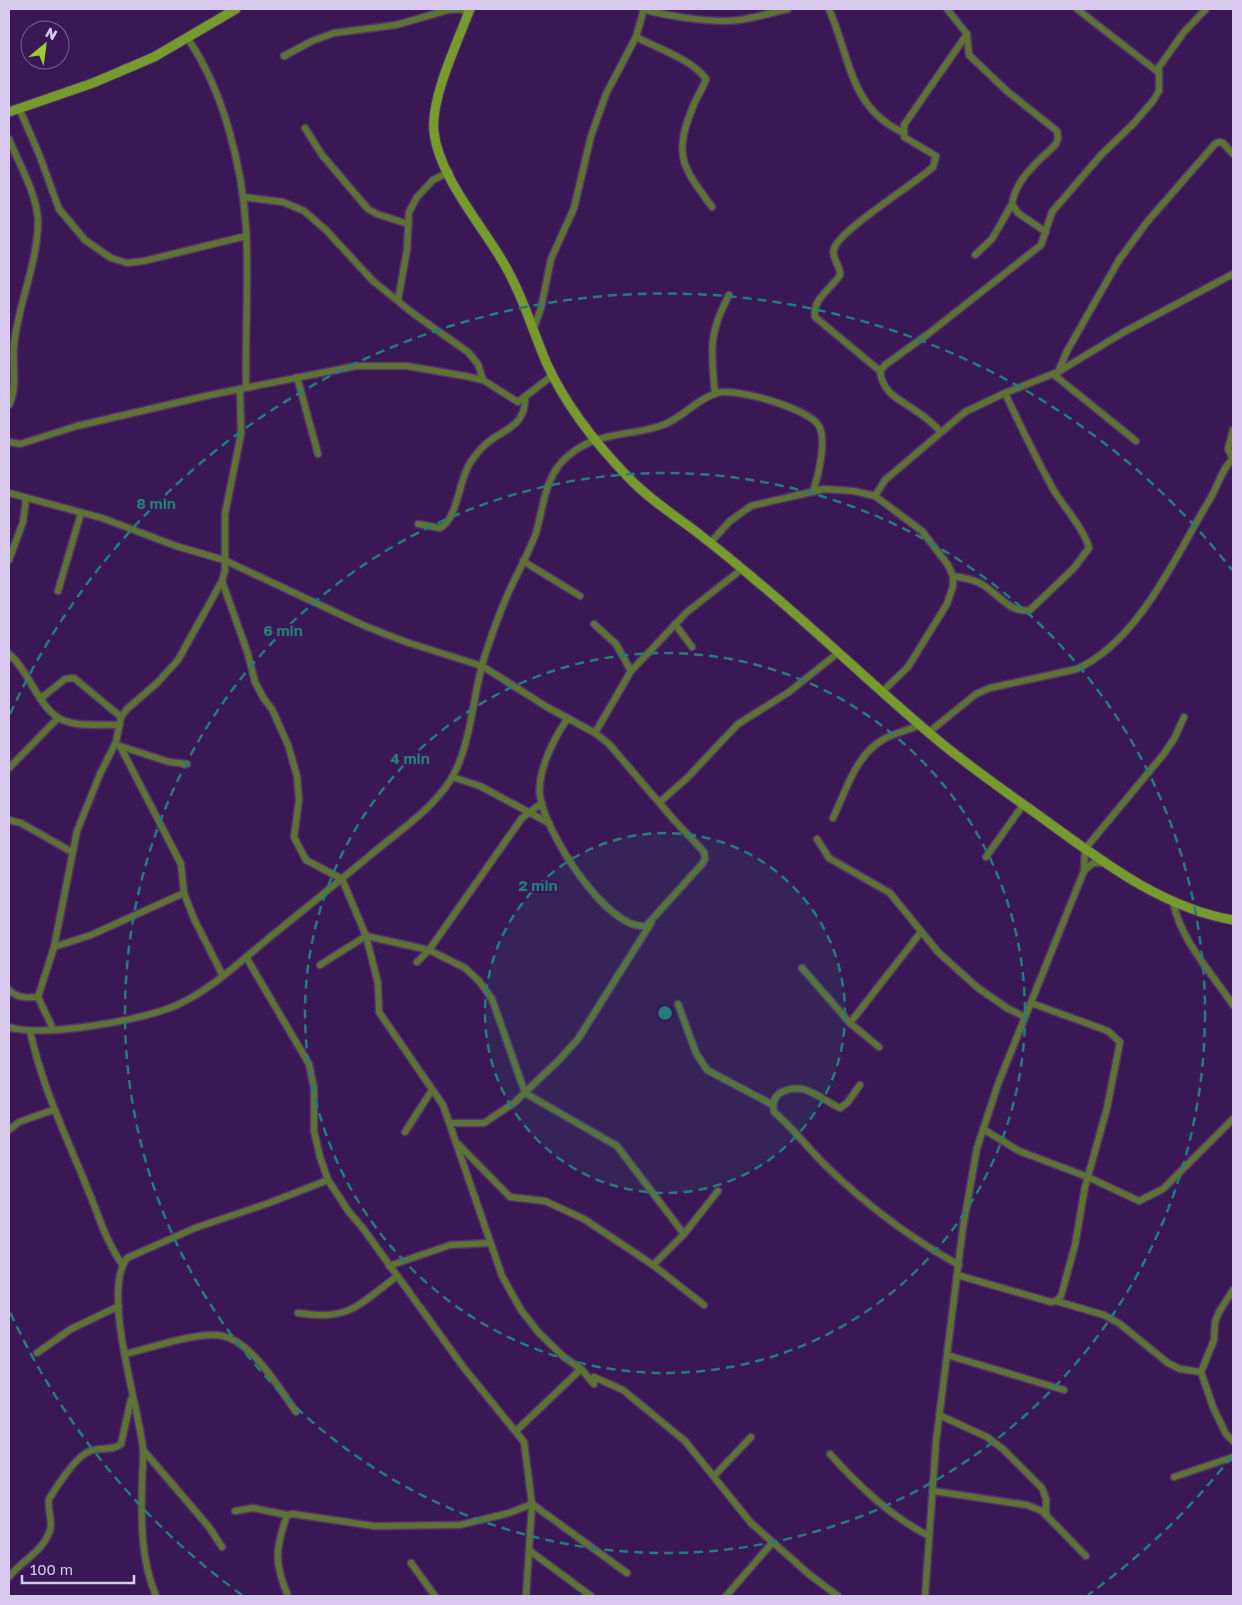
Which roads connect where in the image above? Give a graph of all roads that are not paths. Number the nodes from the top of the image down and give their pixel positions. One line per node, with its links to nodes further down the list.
1 (236, 9): 11 (main road)
2 (643, 9): 3 (street); 10 (street)
3 (788, 9)
4 (829, 9): 17 (street)
5 (948, 9): 9 (street)
6 (1077, 9): 13 (street)
7 (1206, 9): 13 (street)
8 (470, 11): 12 (street); 20 (main road)
9 (967, 34): 17 (street); 22 (street)
10 (636, 37): 23 (street); 31 (street)
11 (188, 39): 14 (main road); 21 (street)
12 (284, 56)
13 (1158, 72): 25 (street)
14 (19, 108): 15 (main road); 26 (street)
15 (9, 112)
16 (305, 128): 24 (street)
17 (902, 132): 32 (street)
18 (9, 139): 41 (street)
19 (1233, 154): 33 (street)
20 (449, 172): 24 (street); 31 (main road)
21 (243, 196): 26 (street); 30 (street)
22 (1012, 204): 25 (street); 27 (street)
23 (712, 207)
24 (408, 224): 30 (street)
25 (1046, 232): 32 (street)
26 (246, 236): 37 (street)
27 (975, 254)
28 (1233, 274): 33 (street)
29 (729, 295): 39 (street)
30 (398, 300): 36 (street)
31 (534, 328): 34 (main road)
32 (880, 371): 43 (street)
33 (1055, 373): 38 (street); 45 (street)
34 (553, 375): 40 (street); 44 (main road)
35 (297, 377): 36 (street); 37 (street); 47 (street)
36 (483, 380): 40 (street)
37 (243, 388): 46 (street); 57 (street)
38 (1005, 393): 43 (street); 60 (street)
39 (714, 394): 44 (street); 49 (street)
40 (525, 399): 54 (street)
41 (9, 405)
42 (1233, 430): 48 (street)
43 (941, 432): 51 (street)
44 (596, 438): 55 (main road); 58 (street)
45 (1136, 441)
46 (10, 445)
47 (318, 454)
48 (1233, 459): 80 (street)
49 (813, 492): 51 (street); 55 (street)
50 (9, 493): 52 (street)
51 (875, 496): 60 (street)
52 (26, 500): 53 (street); 56 (street)
53 (82, 514): 57 (street); 62 (street)
54 (418, 524)
55 (710, 543): 59 (main road)
56 (9, 560)
57 (224, 560): 61 (street); 69 (street)
58 (523, 561): 63 (street); 69 (street)
59 (742, 569): 65 (street); 67 (main road)
60 (953, 576): 71 (street)
61 (222, 581): 73 (street); 99 (street)
62 (58, 592)
63 (580, 596)
64 (594, 624): 70 (street)
65 (675, 624): 66 (street); 70 (street)
66 (692, 647)
67 (839, 652): 71 (main road); 86 (street)
68 (9, 654): 72 (street)
69 (482, 666): 76 (street); 85 (street)
70 (632, 671): 79 (street)
71 (883, 691): 78 (main road)
72 (40, 699): 73 (street); 75 (street)
73 (121, 717): 77 (street)
74 (1184, 717): 94 (street)
75 (58, 718): 77 (street); 84 (street)
76 (568, 718): 79 (street); 87 (street)
77 (120, 725): 81 (street)
78 (921, 725): 80 (main road); 90 (street)
79 (595, 733): 86 (street)
80 (928, 733): 88 (main road)
81 (116, 742): 82 (street); 95 (street)
82 (121, 748): 83 (street); 100 (street)
83 (187, 764)
84 (9, 768)
85 (452, 777): 89 (street); 99 (street)
86 (660, 802): 103 (street)
87 (542, 803): 89 (street); 92 (street)
88 (1023, 804): 94 (main road); 96 (street)
89 (529, 812): 92 (street); 107 (street)
90 (833, 818)
91 (9, 820): 95 (street)
92 (549, 823): 103 (street)
93 (817, 839): 104 (street)
94 (1085, 849): 97 (main road); 98 (street)
95 (72, 852): 106 (street)
96 (986, 857)
97 (1104, 862): 98 (street); 101 (main road)
98 (1084, 871): 115 (street)
99 (342, 879): 105 (street); 108 (street)
100 (184, 893): 106 (street); 112 (street)
101 (1173, 902): 102 (main road); 117 (street)
102 (1233, 920)
103 (651, 922): 126 (street)
104 (921, 932): 118 (street); 119 (street)
105 (366, 936): 107 (street); 110 (street); 125 (street)
106 (54, 947): 114 (street)
107 (429, 950): 109 (street); 126 (street)
108 (246, 956): 112 (street); 136 (street)
109 (418, 962)
110 (320, 965)
111 (802, 968): 119 (street)
112 (223, 976): 121 (street)
113 (9, 990): 114 (street)
114 (38, 997): 121 (street)
115 (1031, 1003): 118 (street); 135 (street)
116 (678, 1004): 127 (street)
117 (1233, 1005)
118 (1025, 1017): 131 (street)
119 (850, 1023): 123 (street)
120 (9, 1027): 122 (street)
121 (53, 1030): 122 (street)
122 (30, 1031): 128 (street)
123 (879, 1048)
124 (860, 1085): 127 (street)
125 (432, 1090): 130 (street); 133 (street)
126 (524, 1093): 130 (street); 138 (street)
127 (773, 1105): 141 (street)
128 (53, 1110): 132 (street); 140 (street)
129 (1233, 1118): 135 (street)
130 (451, 1123): 134 (street)
131 (983, 1129): 135 (street); 141 (street)
132 (9, 1130)
133 (405, 1132)
134 (455, 1142): 139 (street); 143 (street)
135 (1088, 1177): 147 (street)
136 (328, 1180): 140 (street); 142 (street)
137 (718, 1191): 138 (street)
138 (684, 1234): 143 (street)
139 (490, 1243): 142 (street); 154 (street)
140 (122, 1264): 149 (street)
141 (958, 1265): 144 (street)
142 (388, 1266): 145 (street)
143 (653, 1266): 148 (street)
144 (957, 1275): 147 (street); 153 (street)
145 (396, 1277): 150 (street); 160 (street)
146 (1233, 1290): 155 (street)
147 (1056, 1301): 155 (street)
148 (704, 1305)
149 (119, 1306): 151 (street); 152 (street)
150 (298, 1313)
151 (37, 1354)
152 (125, 1354): 157 (street); 158 (street)
153 (947, 1355): 156 (street); 159 (street)
154 (581, 1369): 160 (street); 166 (street)
155 (1201, 1372): 162 (street)
156 (1064, 1390)
157 (132, 1395): 163 (street); 180 (street)
158 (296, 1412)
159 (939, 1415): 168 (street); 172 (street)
160 (516, 1431): 169 (street)
161 (751, 1437): 166 (street)
162 (1233, 1441)
163 (144, 1452): 175 (street); 181 (street)
164 (830, 1454): 173 (street)
165 (1233, 1457): 167 (street)
166 (714, 1476): 174 (street)
167 (1174, 1478)
168 (933, 1491): 172 (street); 173 (street)
169 (532, 1504): 171 (street); 176 (street); 179 (street)
170 (235, 1511): 171 (street)
171 (287, 1515): 182 (street)
172 (1046, 1515): 177 (street)
173 (929, 1536): 188 (street)
174 (772, 1543): 186 (street); 187 (street)
175 (222, 1547)
176 (530, 1551): 184 (street); 185 (street)
177 (1086, 1556)
178 (411, 1563): 183 (street)
179 (627, 1573)
180 (9, 1578)
181 (156, 1596)
182 (288, 1596)
183 (435, 1596)
184 (526, 1596)
185 (591, 1596)
186 (726, 1596)
187 (838, 1596)
188 (925, 1596)

